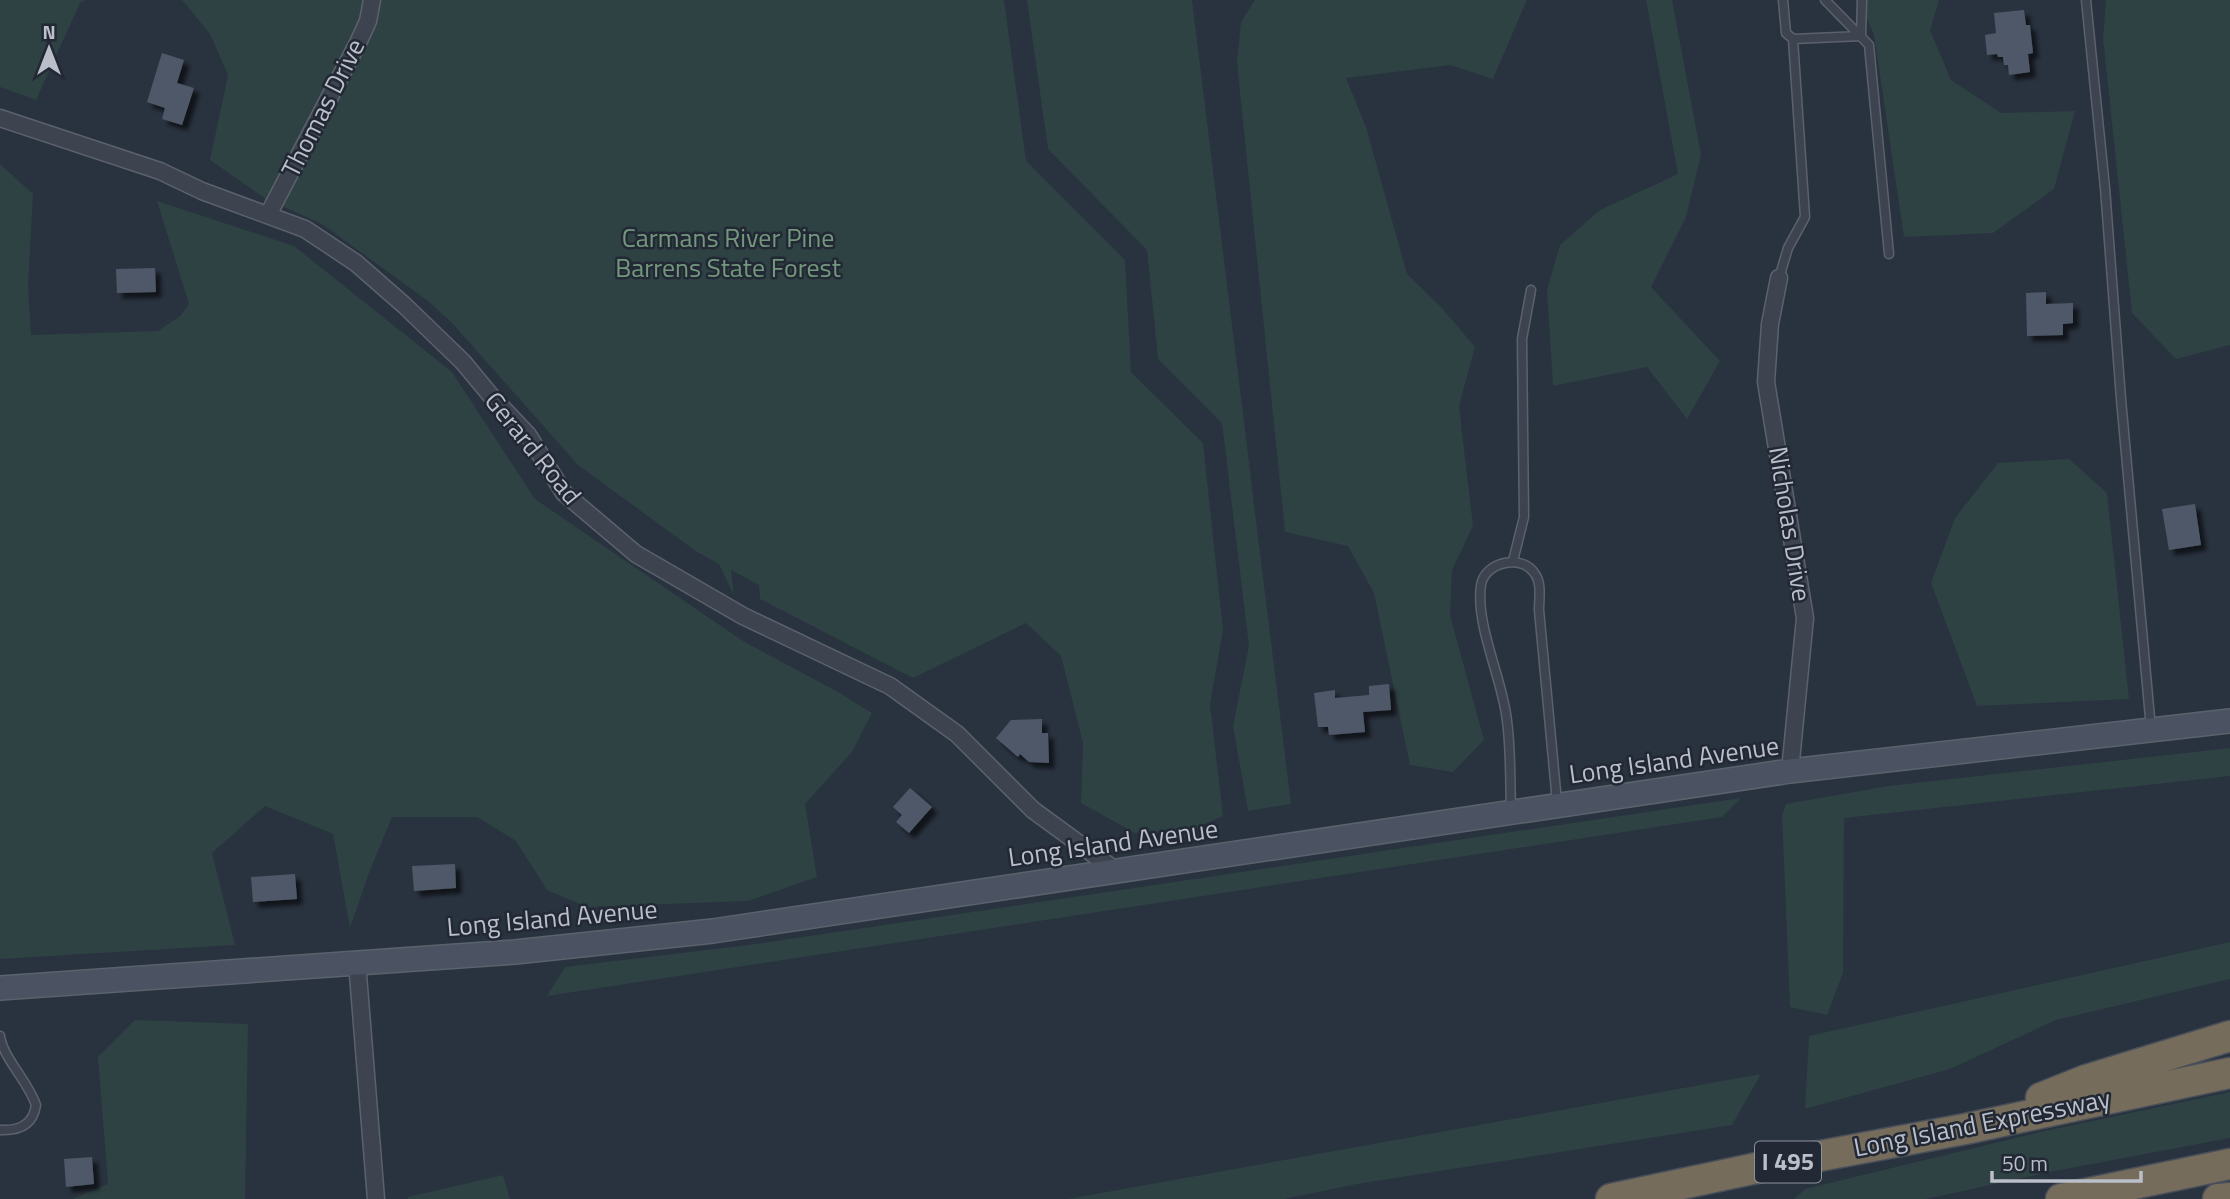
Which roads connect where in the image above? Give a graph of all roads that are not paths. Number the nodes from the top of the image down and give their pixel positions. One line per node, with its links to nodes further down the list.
1 (372, 0): 9 (street, Thomas Drive)
2 (1783, 0): 7 (lane)
3 (1825, 0): 6 (lane)
4 (1862, 0): 6 (lane)
5 (2086, 0): 15 (lane)
6 (1861, 36): 7 (lane); 10 (lane)
7 (1793, 40): 11 (lane)
8 (0, 118): 9 (street, Gerard Road)
9 (268, 215): 19 (street, Gerard Road)
10 (1889, 254)
11 (1779, 278): 16 (street, Nicholas Drive)
12 (1531, 290): 13 (lane)
13 (1513, 561): 17 (lane); 18 (lane)
14 (2230, 721): 15 (street, Long Island Avenue)
15 (2151, 729): 16 (street, Long Island Avenue)
16 (1790, 771): 17 (street, Long Island Avenue)
17 (1557, 805): 18 (street, Long Island Avenue)
18 (1511, 811): 19 (street, Long Island Avenue)
19 (1115, 870): 20 (street, Long Island Avenue)
20 (357, 962): 21 (street, Long Island Avenue); 30 (street)
21 (0, 988)
22 (0, 1036): 24 (lane)
23 (2230, 1037): 26 (highway)
24 (1, 1049): 27 (lane)
25 (2230, 1073): 26 (highway, Long Island Expressway / I 495)
26 (1965, 1129): 31 (highway, Long Island Expressway / I 495)
27 (0, 1130)
28 (2230, 1164): 32 (highway)
29 (2230, 1198): 33 (highway)
30 (376, 1199)
31 (1611, 1199)
32 (2061, 1199)
33 (2218, 1199)

